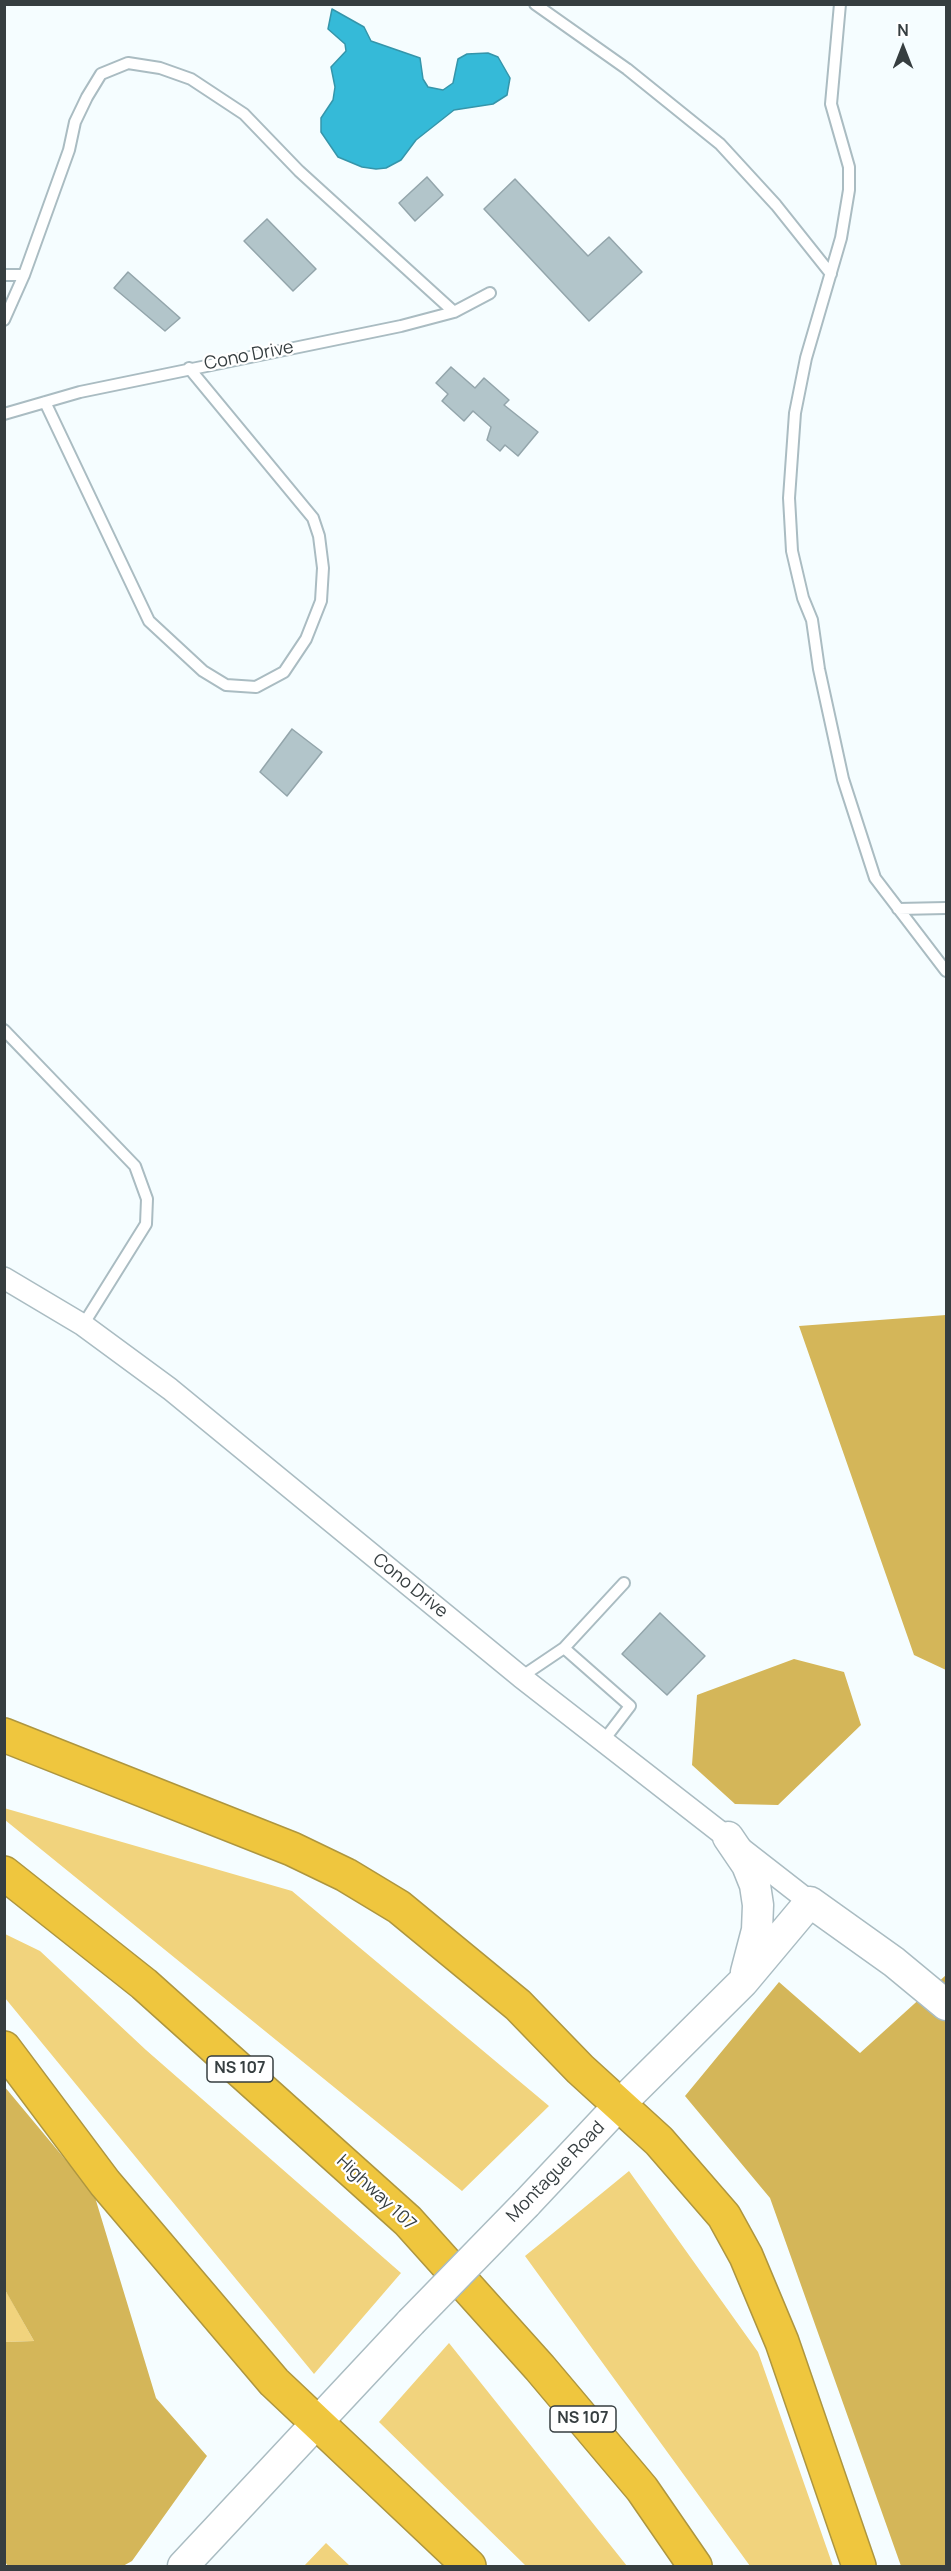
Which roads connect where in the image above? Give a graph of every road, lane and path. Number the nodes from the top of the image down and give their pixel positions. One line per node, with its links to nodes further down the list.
1 (535, 4): 3 (lane)
2 (840, 4): 3 (lane)
3 (831, 274): 13 (lane)
4 (4, 275): 5 (lane)
5 (24, 275): 7 (lane); 8 (lane)
6 (490, 292): 7 (lane, Cono Drive)
7 (454, 312): 9 (lane, Cono Drive)
8 (4, 320)
9 (189, 368): 10 (lane, Cono Drive); 10 (lane)
10 (45, 402): 11 (lane, Cono Drive)
11 (4, 414)
12 (946, 908): 13 (lane)
13 (898, 909): 14 (lane)
14 (946, 971)
15 (4, 1030): 17 (lane)
16 (4, 1278): 17 (street, Cono Drive)
17 (82, 1325): 20 (street, Cono Drive)
18 (624, 1583): 19 (lane)
19 (564, 1648): 20 (lane); 22 (lane)
20 (521, 1677): 22 (street, Cono Drive)
21 (4, 1735): 29 (highway)
22 (604, 1740): 23 (street, Cono Drive)
23 (728, 1837): 25 (street, Cono Drive); 26 (street)
24 (4, 1873): 33 (highway, Highway 107 / NS 107)
25 (810, 1902): 26 (street, Montague Road); 27 (street)
26 (743, 1982): 29 (street, Montague Road)
27 (946, 2005)
28 (4, 2048): 30 (highway)
29 (620, 2104): 30 (street, Montague Road, bridge); 34 (highway)
30 (319, 2423): 31 (street, Montague Road); 32 (highway)
31 (183, 2566)
32 (469, 2566)
33 (694, 2566)
34 (858, 2566)

